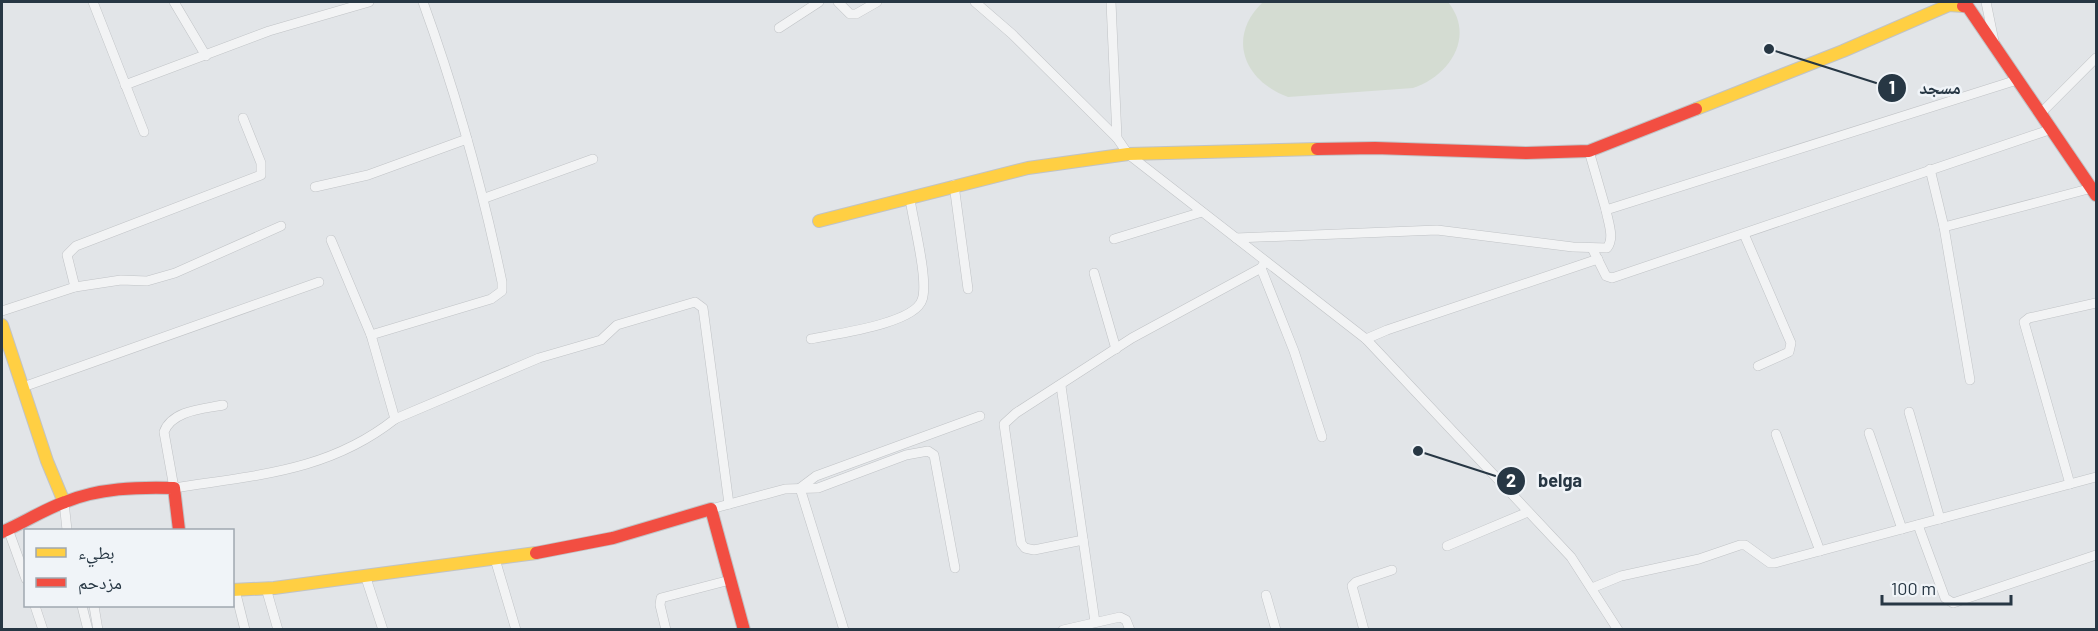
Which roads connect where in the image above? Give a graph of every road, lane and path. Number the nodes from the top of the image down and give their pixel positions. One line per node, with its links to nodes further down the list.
1 (93, 2): 17 (street)
2 (174, 2): 14 (street)
3 (369, 2): 11 (street)
4 (423, 2): 23 (street)
5 (819, 2): 12 (street)
6 (838, 2): 7 (street)
7 (877, 2)
8 (975, 2): 22 (street)
9 (1111, 2): 22 (street)
10 (1986, 2): 13 (street)
11 (333, 6): 14 (street)
12 (779, 28)
13 (1996, 52): 16 (street); 24 (street)
14 (206, 56): 17 (street)
15 (2097, 58): 18 (street)
16 (2017, 80): 18 (street); 33 (street)
17 (125, 85): 21 (street)
18 (2042, 112): 20 (street)
19 (243, 118): 47 (street)
20 (2052, 129): 27 (street); 30 (street)
21 (144, 132)
22 (1117, 138): 25 (street)
23 (467, 139): 29 (street); 31 (street)
24 (1589, 151): 25 (street); 33 (street)
25 (1128, 154): 28 (street); 34 (street)
26 (593, 159): 31 (street)
27 (1930, 169): 37 (street); 38 (street)
28 (954, 185): 32 (street); 48 (street)
29 (315, 187)
30 (2095, 192): 37 (street)
31 (485, 198): 52 (street)
32 (910, 199): 35 (street); 53 (street)
33 (1606, 210): 42 (street)
34 (1202, 212): 39 (street); 40 (street)
35 (819, 221)
36 (281, 226): 47 (street)
37 (1944, 226): 57 (street)
38 (1744, 234): 43 (street); 56 (street)
39 (1236, 238): 42 (street); 44 (street)
40 (1114, 239)
41 (332, 240): 52 (street)
42 (1592, 248): 43 (street)
43 (1598, 259): 54 (street)
44 (1263, 265): 54 (street); 55 (street); 66 (street)
45 (1094, 273): 55 (street)
46 (319, 282): 59 (street)
47 (75, 287): 50 (street)
48 (968, 289)
49 (2097, 303): 68 (street)
50 (2, 311)
51 (2, 324): 59 (street)
52 (371, 334): 63 (street)
53 (811, 339)
54 (1366, 339): 74 (street)
55 (1116, 349): 58 (street)
56 (1758, 366)
57 (1970, 380)
58 (1061, 386): 81 (street); 81 (street)
59 (23, 387): 71 (street)
60 (223, 405): 69 (street)
61 (1909, 412): 75 (street)
62 (980, 416): 70 (street)
63 (395, 419): 69 (street); 72 (street)
64 (1776, 434): 83 (street)
65 (1869, 434): 79 (street)
66 (1322, 437)
67 (2097, 477): 68 (street)
68 (2070, 484): 75 (street)
69 (174, 488): 71 (street); 78 (street)
70 (800, 488): 72 (street); 86 (street); 108 (street)
71 (64, 502): 77 (street); 80 (street)
72 (729, 504): 73 (street)
73 (711, 509): 85 (street); 90 (street)
74 (1528, 512): 82 (street); 92 (street)
75 (1940, 519): 76 (street)
76 (1918, 525): 79 (street); 84 (street)
77 (67, 529)
78 (179, 529)
79 (1902, 529): 83 (street)
80 (5, 531): 88 (street)
81 (1083, 540): 98 (street)
82 (1447, 546)
83 (1820, 551): 92 (street)
84 (2097, 555)
85 (495, 559): 89 (street); 105 (street)
86 (955, 568)
87 (1392, 570): 112 (street)
88 (24, 574)
89 (365, 575): 91 (street); 104 (street)
90 (730, 580): 106 (street); 107 (street)
91 (266, 588): 93 (street); 103 (street)
92 (1592, 588): 113 (street)
93 (234, 590): 102 (street)
94 (1266, 595): 111 (street)
95 (35, 607): 99 (street)
96 (82, 607): 100 (street)
97 (94, 607): 101 (street)
98 (1095, 622): 109 (street); 110 (street)
99 (44, 630)
100 (88, 630)
101 (98, 630)
102 (245, 630)
103 (279, 630)
104 (382, 630)
105 (516, 630)
106 (666, 630)
107 (744, 630)
108 (844, 630)
109 (1062, 630)
110 (1130, 630)
111 (1276, 630)
112 (1364, 630)
113 (1618, 630)

